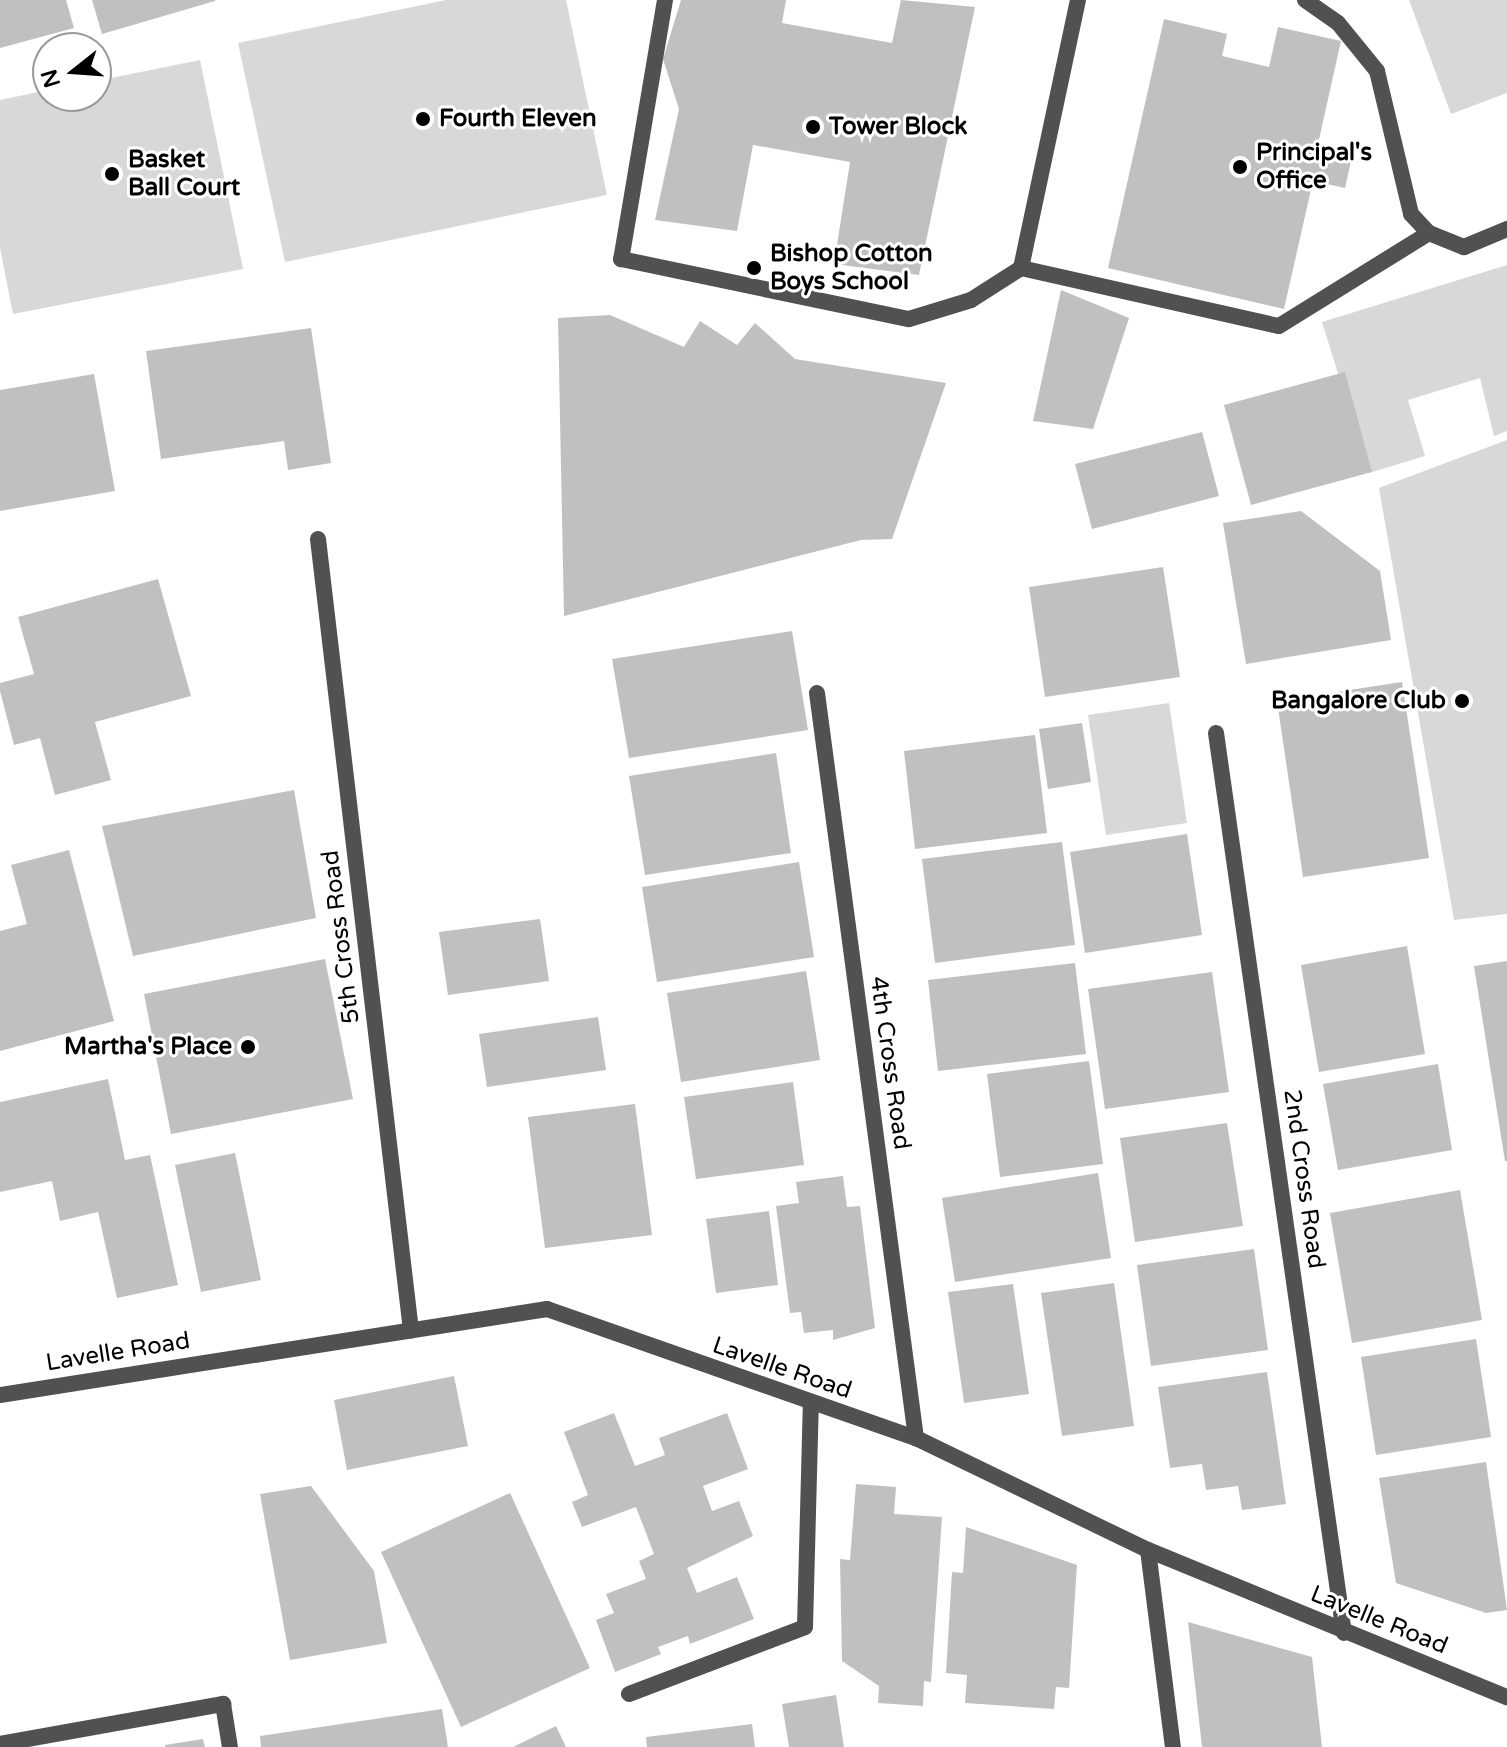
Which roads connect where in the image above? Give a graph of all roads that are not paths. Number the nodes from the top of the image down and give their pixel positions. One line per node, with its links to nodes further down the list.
1 (665, 0): 6 (street)
2 (1078, 0): 6 (street)
3 (1305, 0): 5 (street)
4 (1507, 229): 5 (street)
5 (1429, 233): 6 (street)
6 (1021, 268)
7 (318, 539): 10 (street, 5th Cross Road)
8 (817, 693): 13 (street, 4th Cross Road)
9 (1216, 733): 15 (street, 2nd Cross Road)
10 (411, 1331): 11 (street, Lavelle Road); 12 (street, Lavelle Road)
11 (0, 1395)
12 (811, 1405): 13 (street, Lavelle Road); 16 (street)
13 (916, 1438): 14 (street, Lavelle Road)
14 (1148, 1550): 15 (street, Lavelle Road); 20 (street)
15 (1344, 1633): 17 (street, Lavelle Road)
16 (629, 1694)
17 (1507, 1697)
18 (0, 1744): 19 (street)
19 (230, 1747)
20 (1173, 1747)

